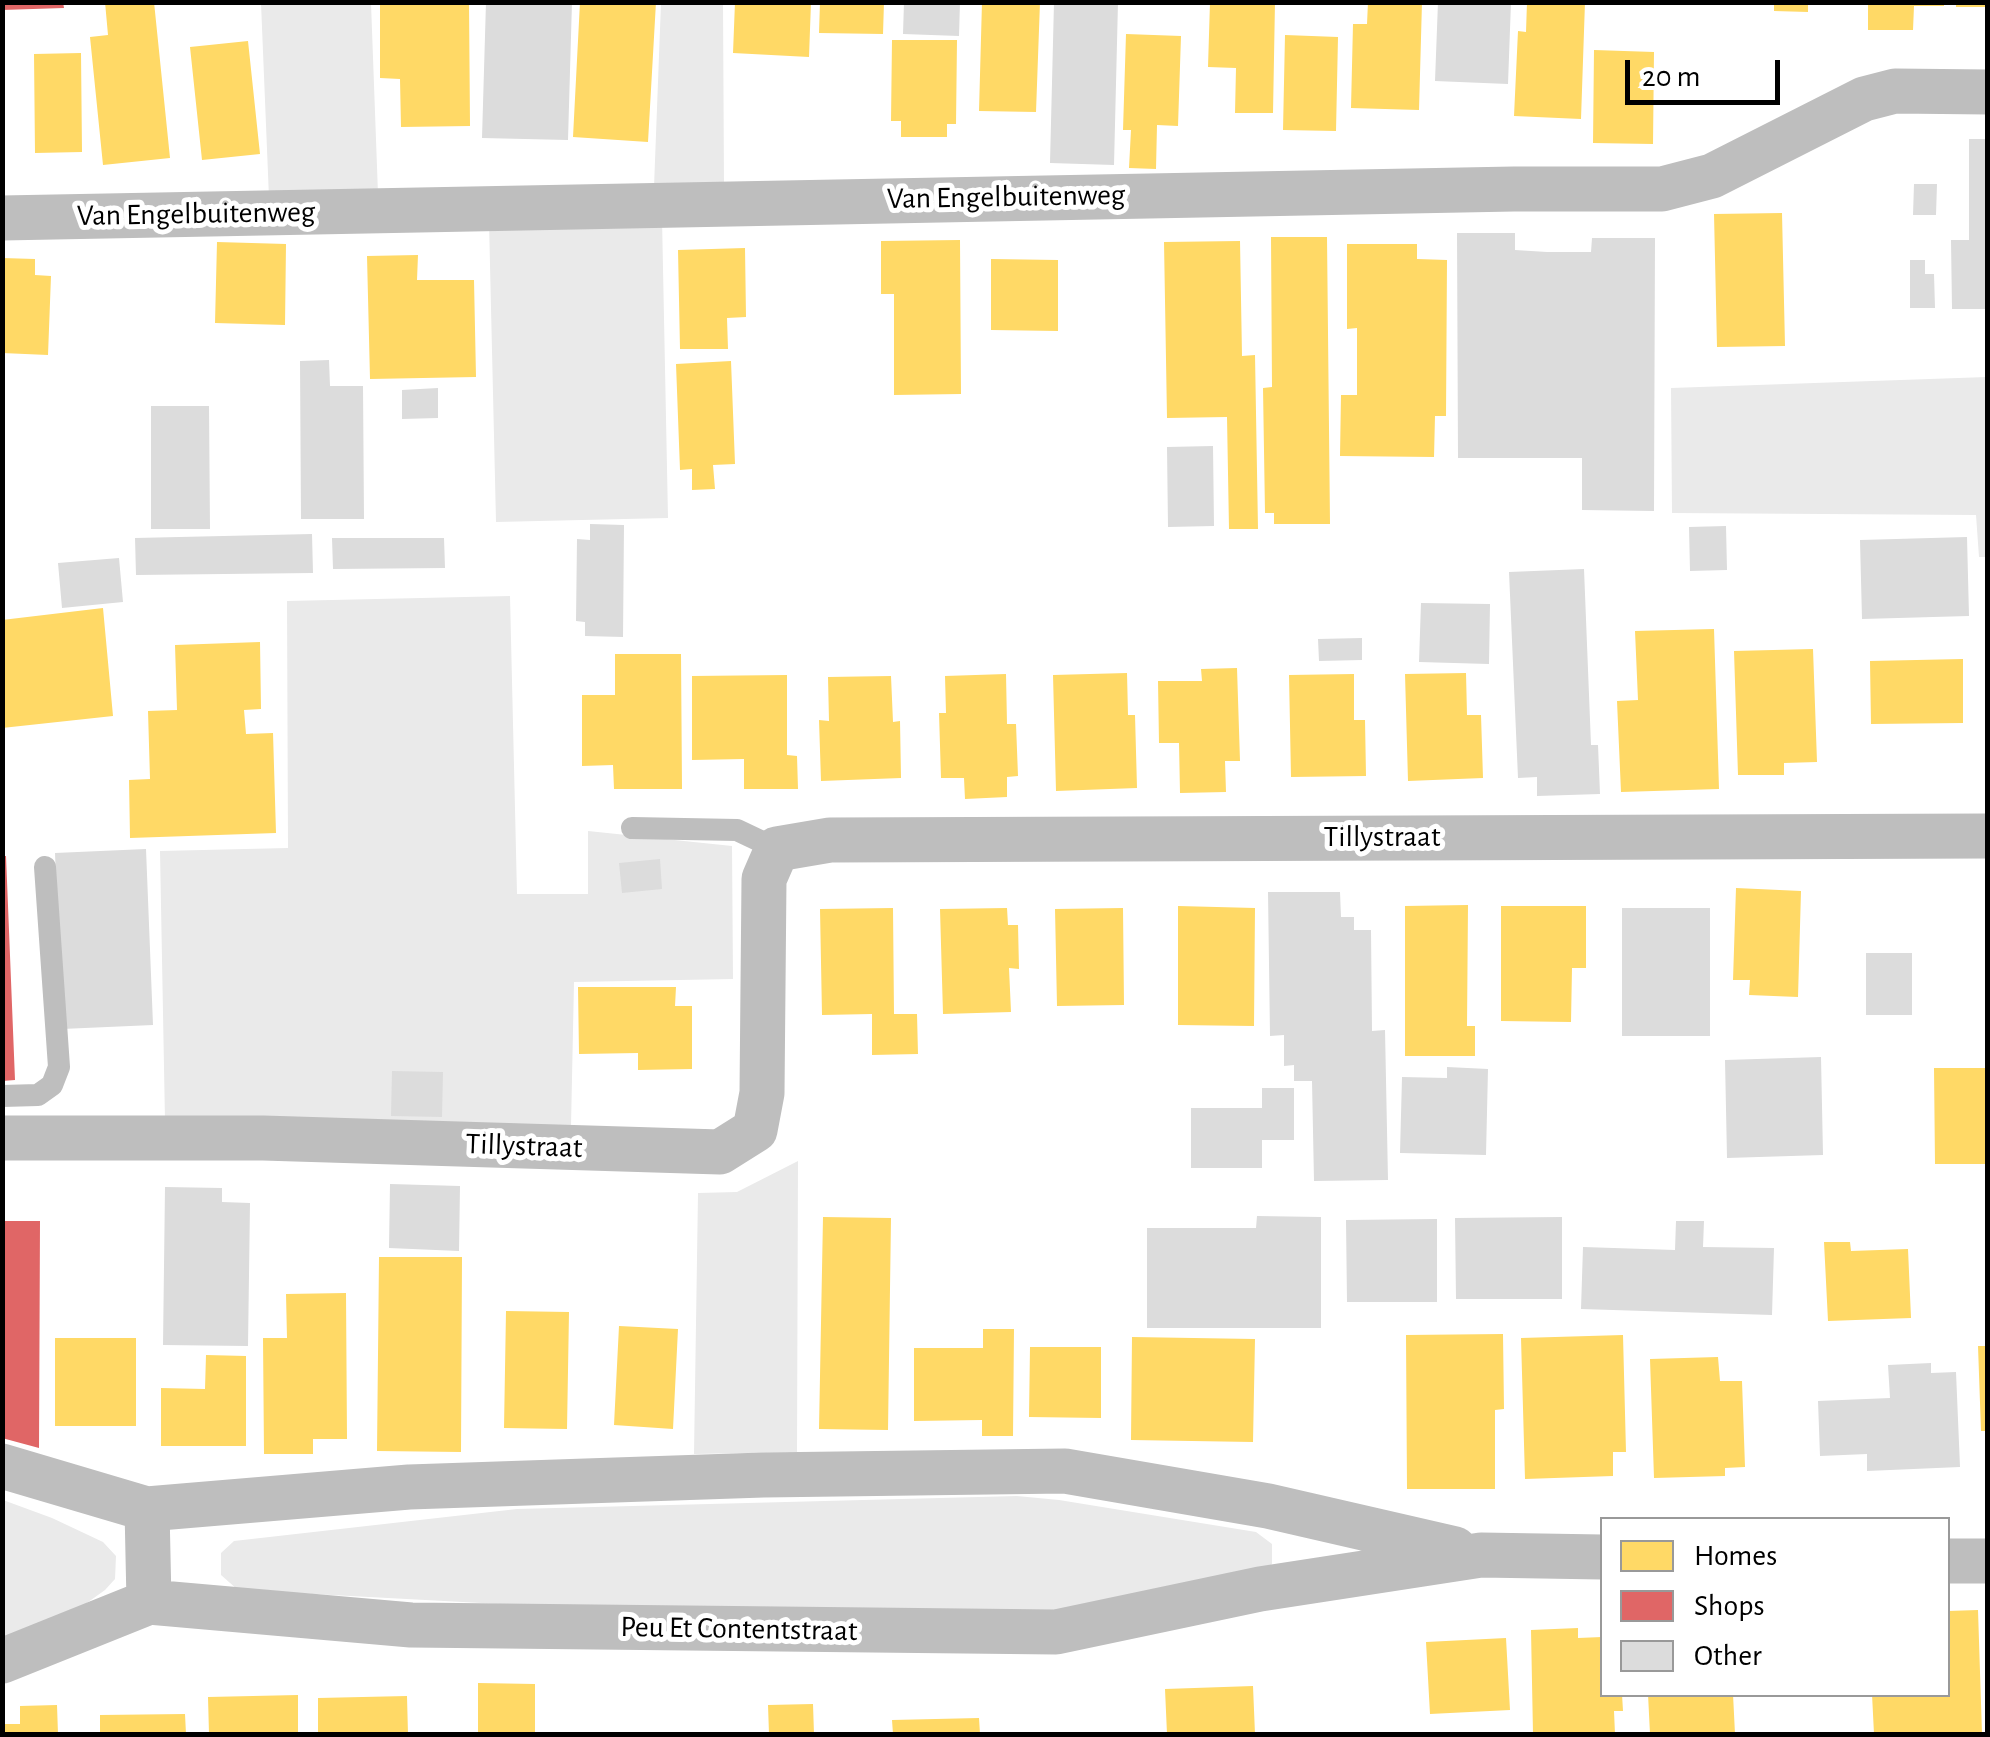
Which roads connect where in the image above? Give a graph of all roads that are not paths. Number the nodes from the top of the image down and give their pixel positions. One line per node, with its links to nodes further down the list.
1 (1988, 92): 2 (street, Van Engelbuitenweg)
2 (2, 218)
3 (632, 828): 5 (lane)
4 (1988, 836): 5 (street, Tillystraat)
5 (777, 849): 8 (street, Tillystraat)
6 (46, 867): 7 (lane)
7 (2, 1096)
8 (2, 1138)
9 (2, 1466): 10 (street, Peu Et Contentstraat)
10 (146, 1510): 11 (street, Peu Et Contentstraat); 15 (street)
11 (1482, 1555): 12 (street, Peu Et Contentstraat); 15 (street, Peu Et Contentstraat)
12 (1600, 1557)
13 (1950, 1561): 14 (street)
14 (1988, 1562)
15 (149, 1602): 16 (street, Peu Et Contentstraat)
16 (2, 1661)

